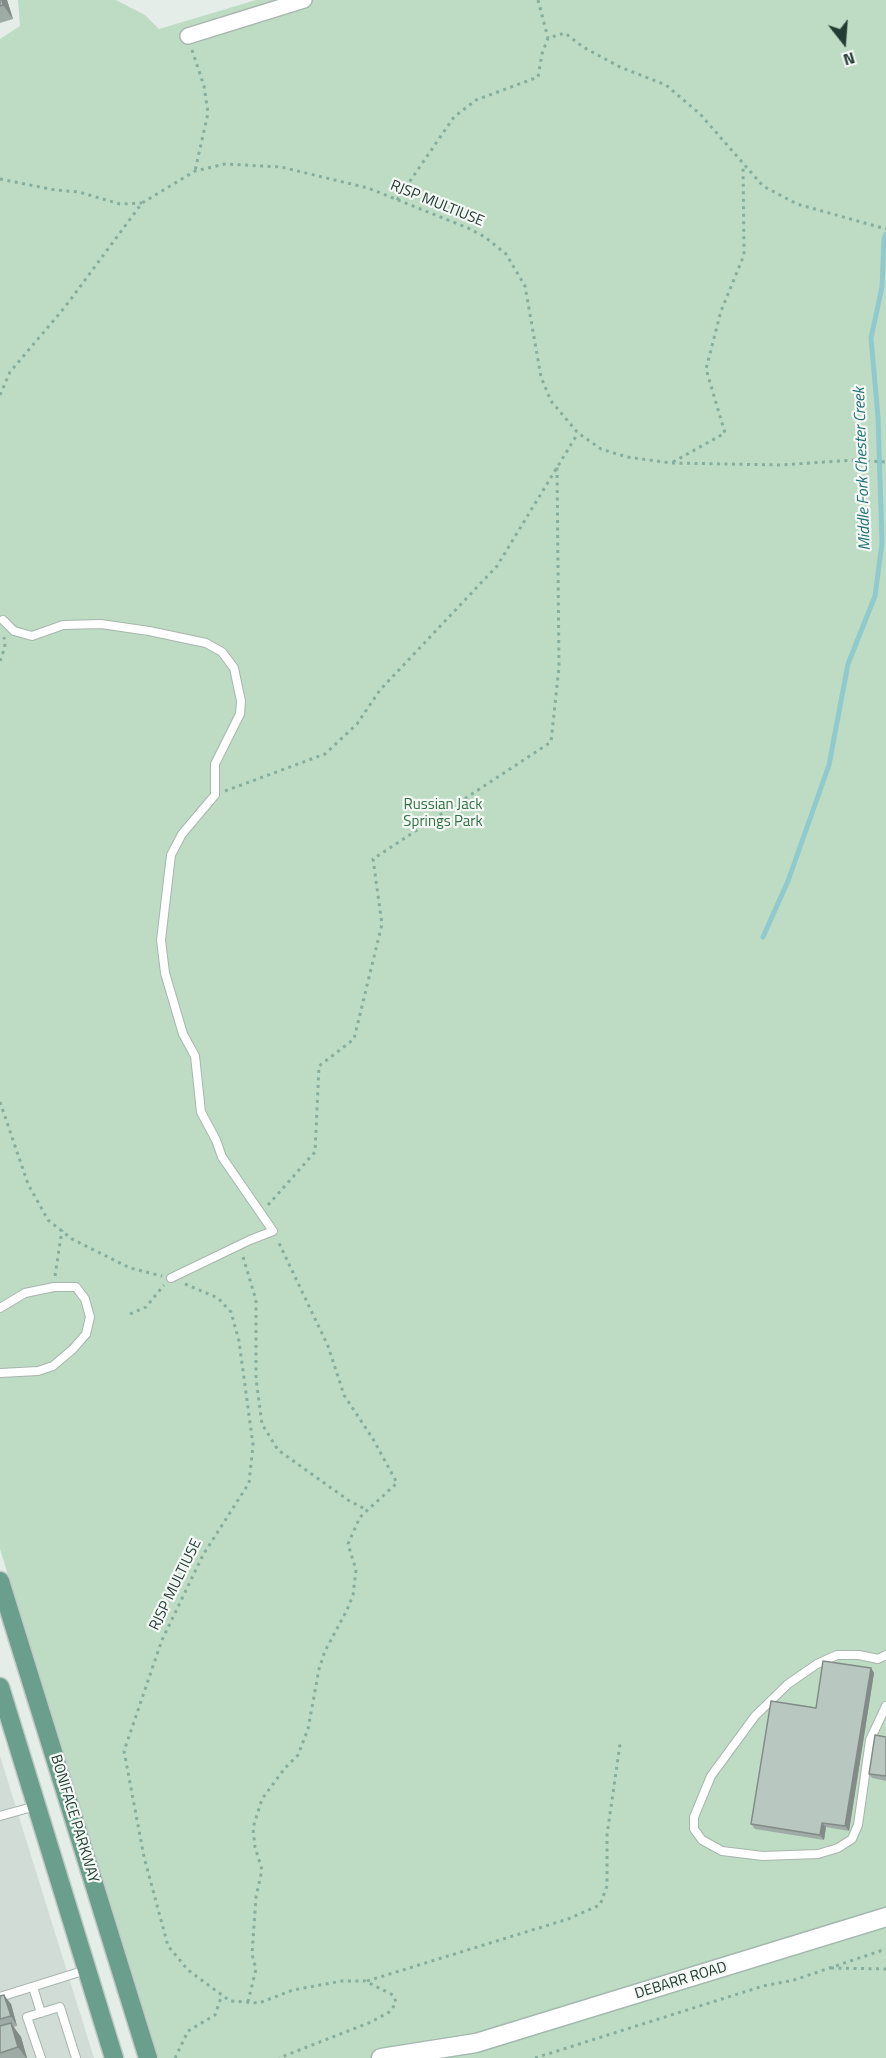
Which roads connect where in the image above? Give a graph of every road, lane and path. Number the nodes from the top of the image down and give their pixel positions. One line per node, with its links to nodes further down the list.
1 (304, 0): 3 (street)
2 (538, 0): 4 (path)
3 (188, 36): 6 (path)
4 (548, 39): 5 (path); 8 (path)
5 (743, 163): 10 (path); 14 (path)
6 (195, 171): 8 (path, RJSP MULTIUSE); 9 (path, RJSP MULTIUSE)
7 (0, 179): 9 (path)
8 (397, 200): 12 (path, RJSP MULTIUSE)
9 (142, 203): 11 (path, RJSP MULTIUSE)
10 (886, 229)
11 (0, 395)
12 (578, 433): 14 (path, RJSP MULTIUSE); 15 (path)
13 (886, 462): 14 (path, RJSP MULTIUSE)
14 (671, 463)
15 (557, 466): 17 (path); 19 (path)
16 (3, 620): 17 (lane)
17 (215, 795): 19 (lane)
18 (0, 1102): 20 (path, RJSP MULTIUSE)
19 (261, 1213): 21 (lane)
20 (62, 1230): 23 (path, RJSP MULTIUSE); 24 (path)
21 (273, 1231): 22 (lane); 28 (path)
22 (241, 1244): 23 (lane); 28 (path)
23 (171, 1278): 26 (path); 44 (path, RJSP MULTIUSE)
24 (54, 1287): 25 (lane); 27 (lane)
25 (0, 1308)
26 (130, 1314)
27 (0, 1373)
28 (367, 1510): 46 (path)
29 (0, 1581): 30 (main road, BONIFACE PARKWAY)
30 (4, 1606): 52 (main road, BONIFACE PARKWAY)
31 (886, 1655): 33 (lane)
32 (0, 1687): 35 (main road)
33 (886, 1706)
34 (620, 1744): 42 (path)
35 (36, 1806): 36 (lane); 41 (main road)
36 (0, 1816)
37 (886, 1917): 48 (main road, DEBARR ROAD)
38 (886, 1949): 39 (path)
39 (827, 1968): 40 (path); 57 (path)
40 (886, 1969)
41 (87, 1970): 43 (lane); 51 (main road)
42 (365, 1981): 46 (path, RJSP MULTIUSE); 54 (path, RJSP MULTIUSE)
43 (33, 1987): 45 (lane); 47 (lane)
44 (222, 1995): 46 (path, RJSP MULTIUSE); 53 (path)
45 (0, 1997)
46 (248, 2002)
47 (41, 2013): 49 (lane); 50 (lane)
48 (476, 2043): 55 (main road, DEBARR ROAD); 56 (main road, DEBARR ROAD)
49 (41, 2058)
50 (76, 2058)
51 (114, 2058)
52 (148, 2058)
53 (175, 2058)
54 (279, 2058)
55 (381, 2058)
56 (445, 2058)
57 (535, 2058)

